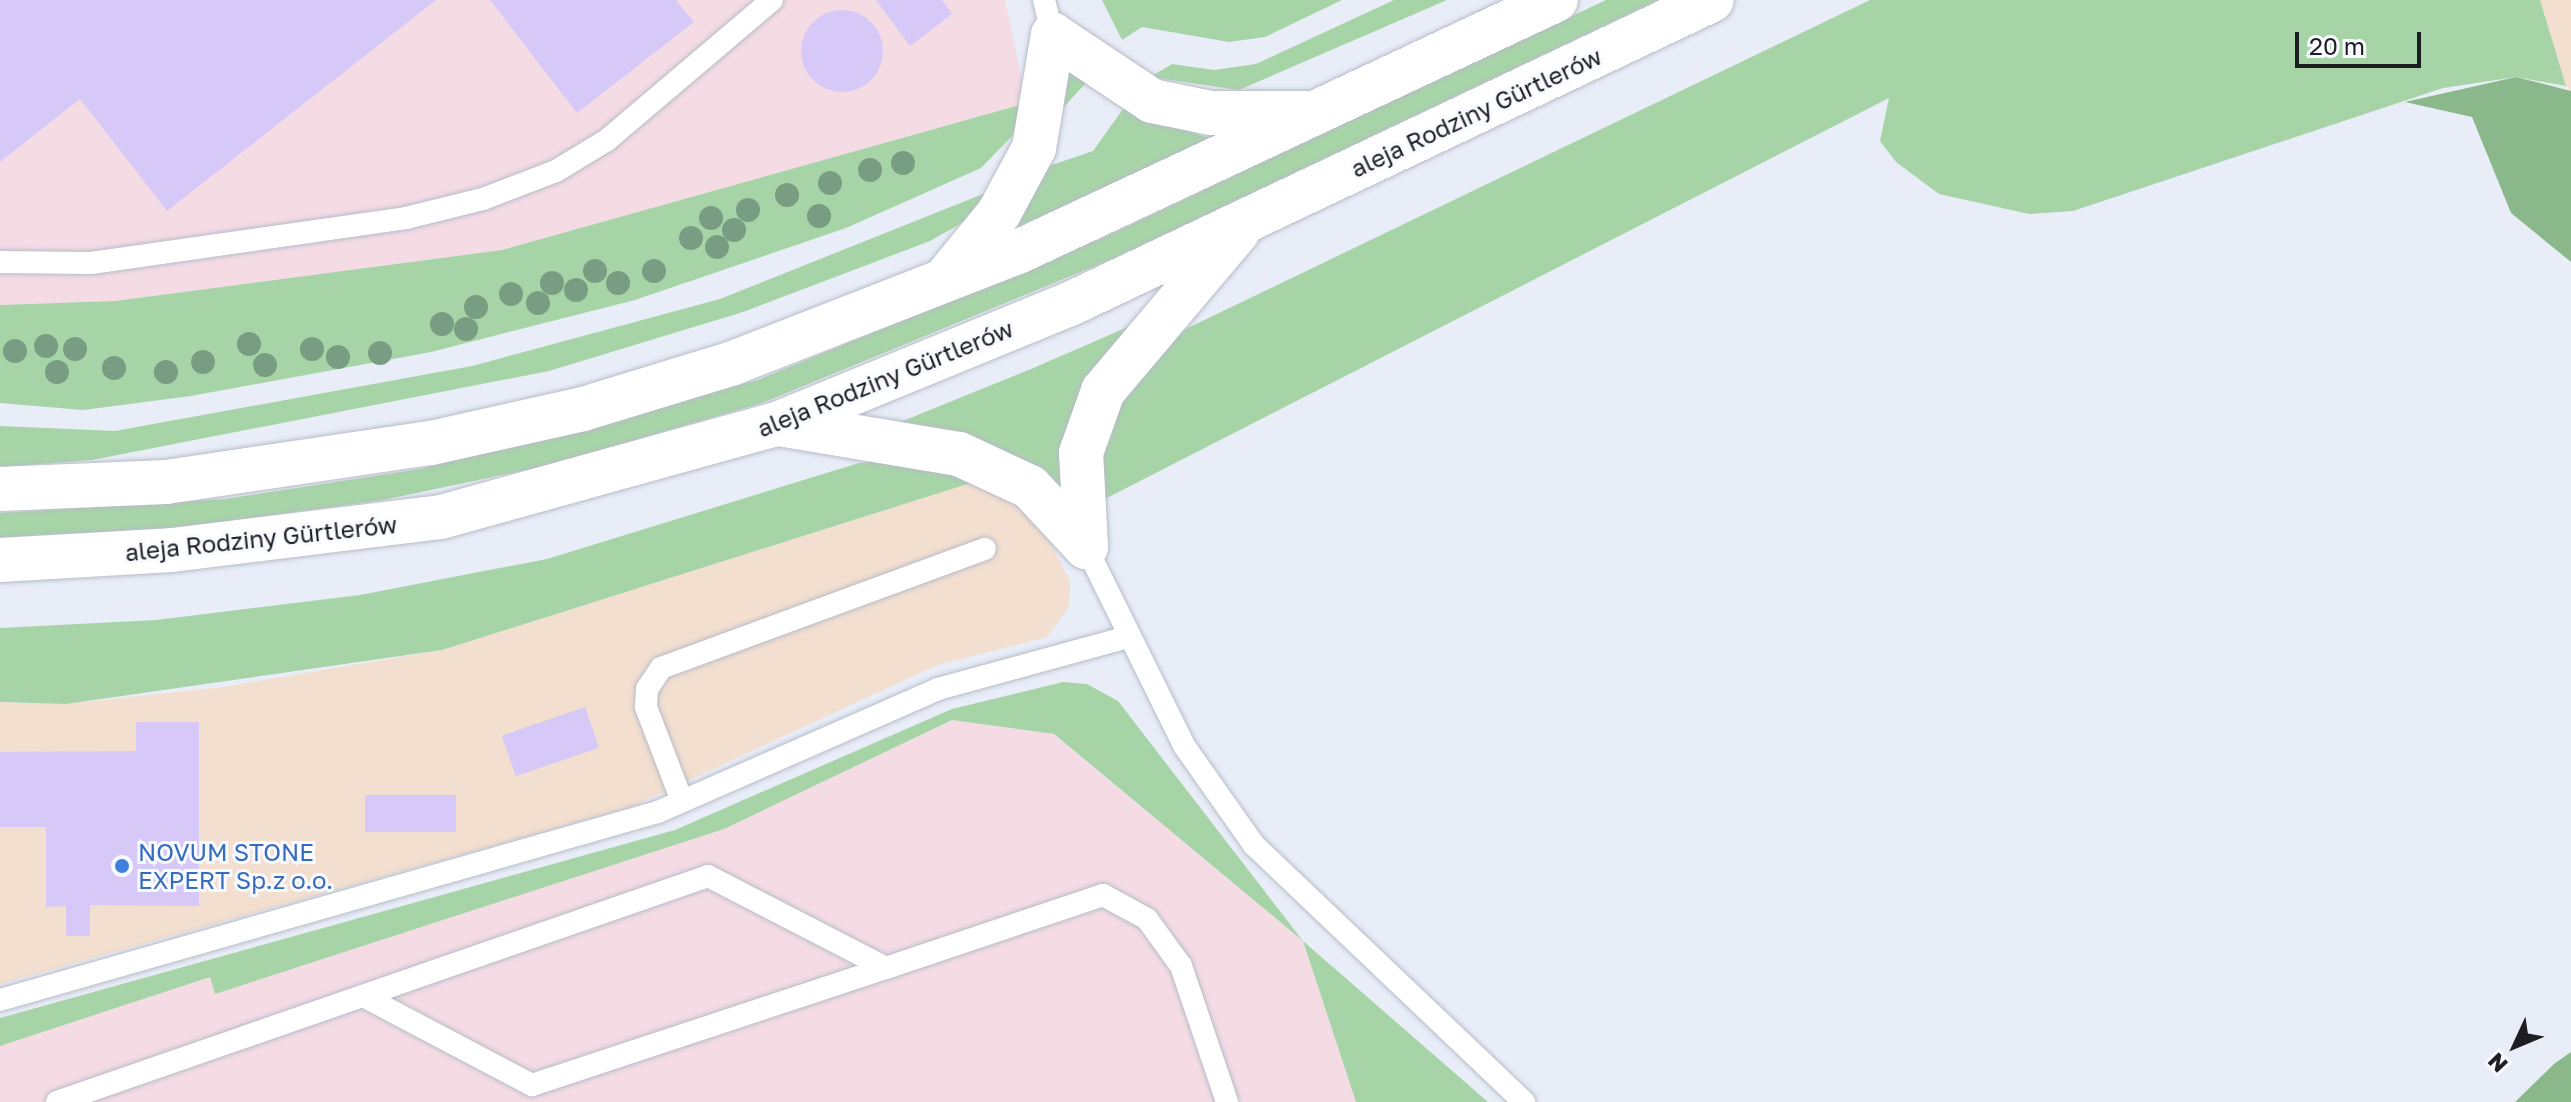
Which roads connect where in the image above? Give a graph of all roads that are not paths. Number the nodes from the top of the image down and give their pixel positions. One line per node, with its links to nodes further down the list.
1 (772, 0): 7 (lane)
2 (1556, 0): 5 (main road)
3 (1712, 0): 6 (main road, aleja Rodziny Gürtlerów)
4 (1049, 18): 5 (main road); 8 (main road)
5 (1319, 113): 8 (main road)
6 (1247, 221): 9 (main road, aleja Rodziny Gürtlerów); 11 (main road)
7 (0, 262)
8 (939, 286): 10 (main road)
9 (777, 424): 11 (main road); 13 (main road, aleja Rodziny Gürtlerów)
10 (0, 489)
11 (1086, 547): 14 (lane)
12 (985, 549): 15 (lane)
13 (0, 560)
14 (1125, 638): 15 (lane); 21 (lane)
15 (682, 801): 18 (lane)
16 (886, 968): 17 (lane); 17 (lane); 20 (lane)
17 (367, 998): 19 (lane)
18 (0, 1000)
19 (57, 1102)
20 (1227, 1102)
21 (1524, 1102)

